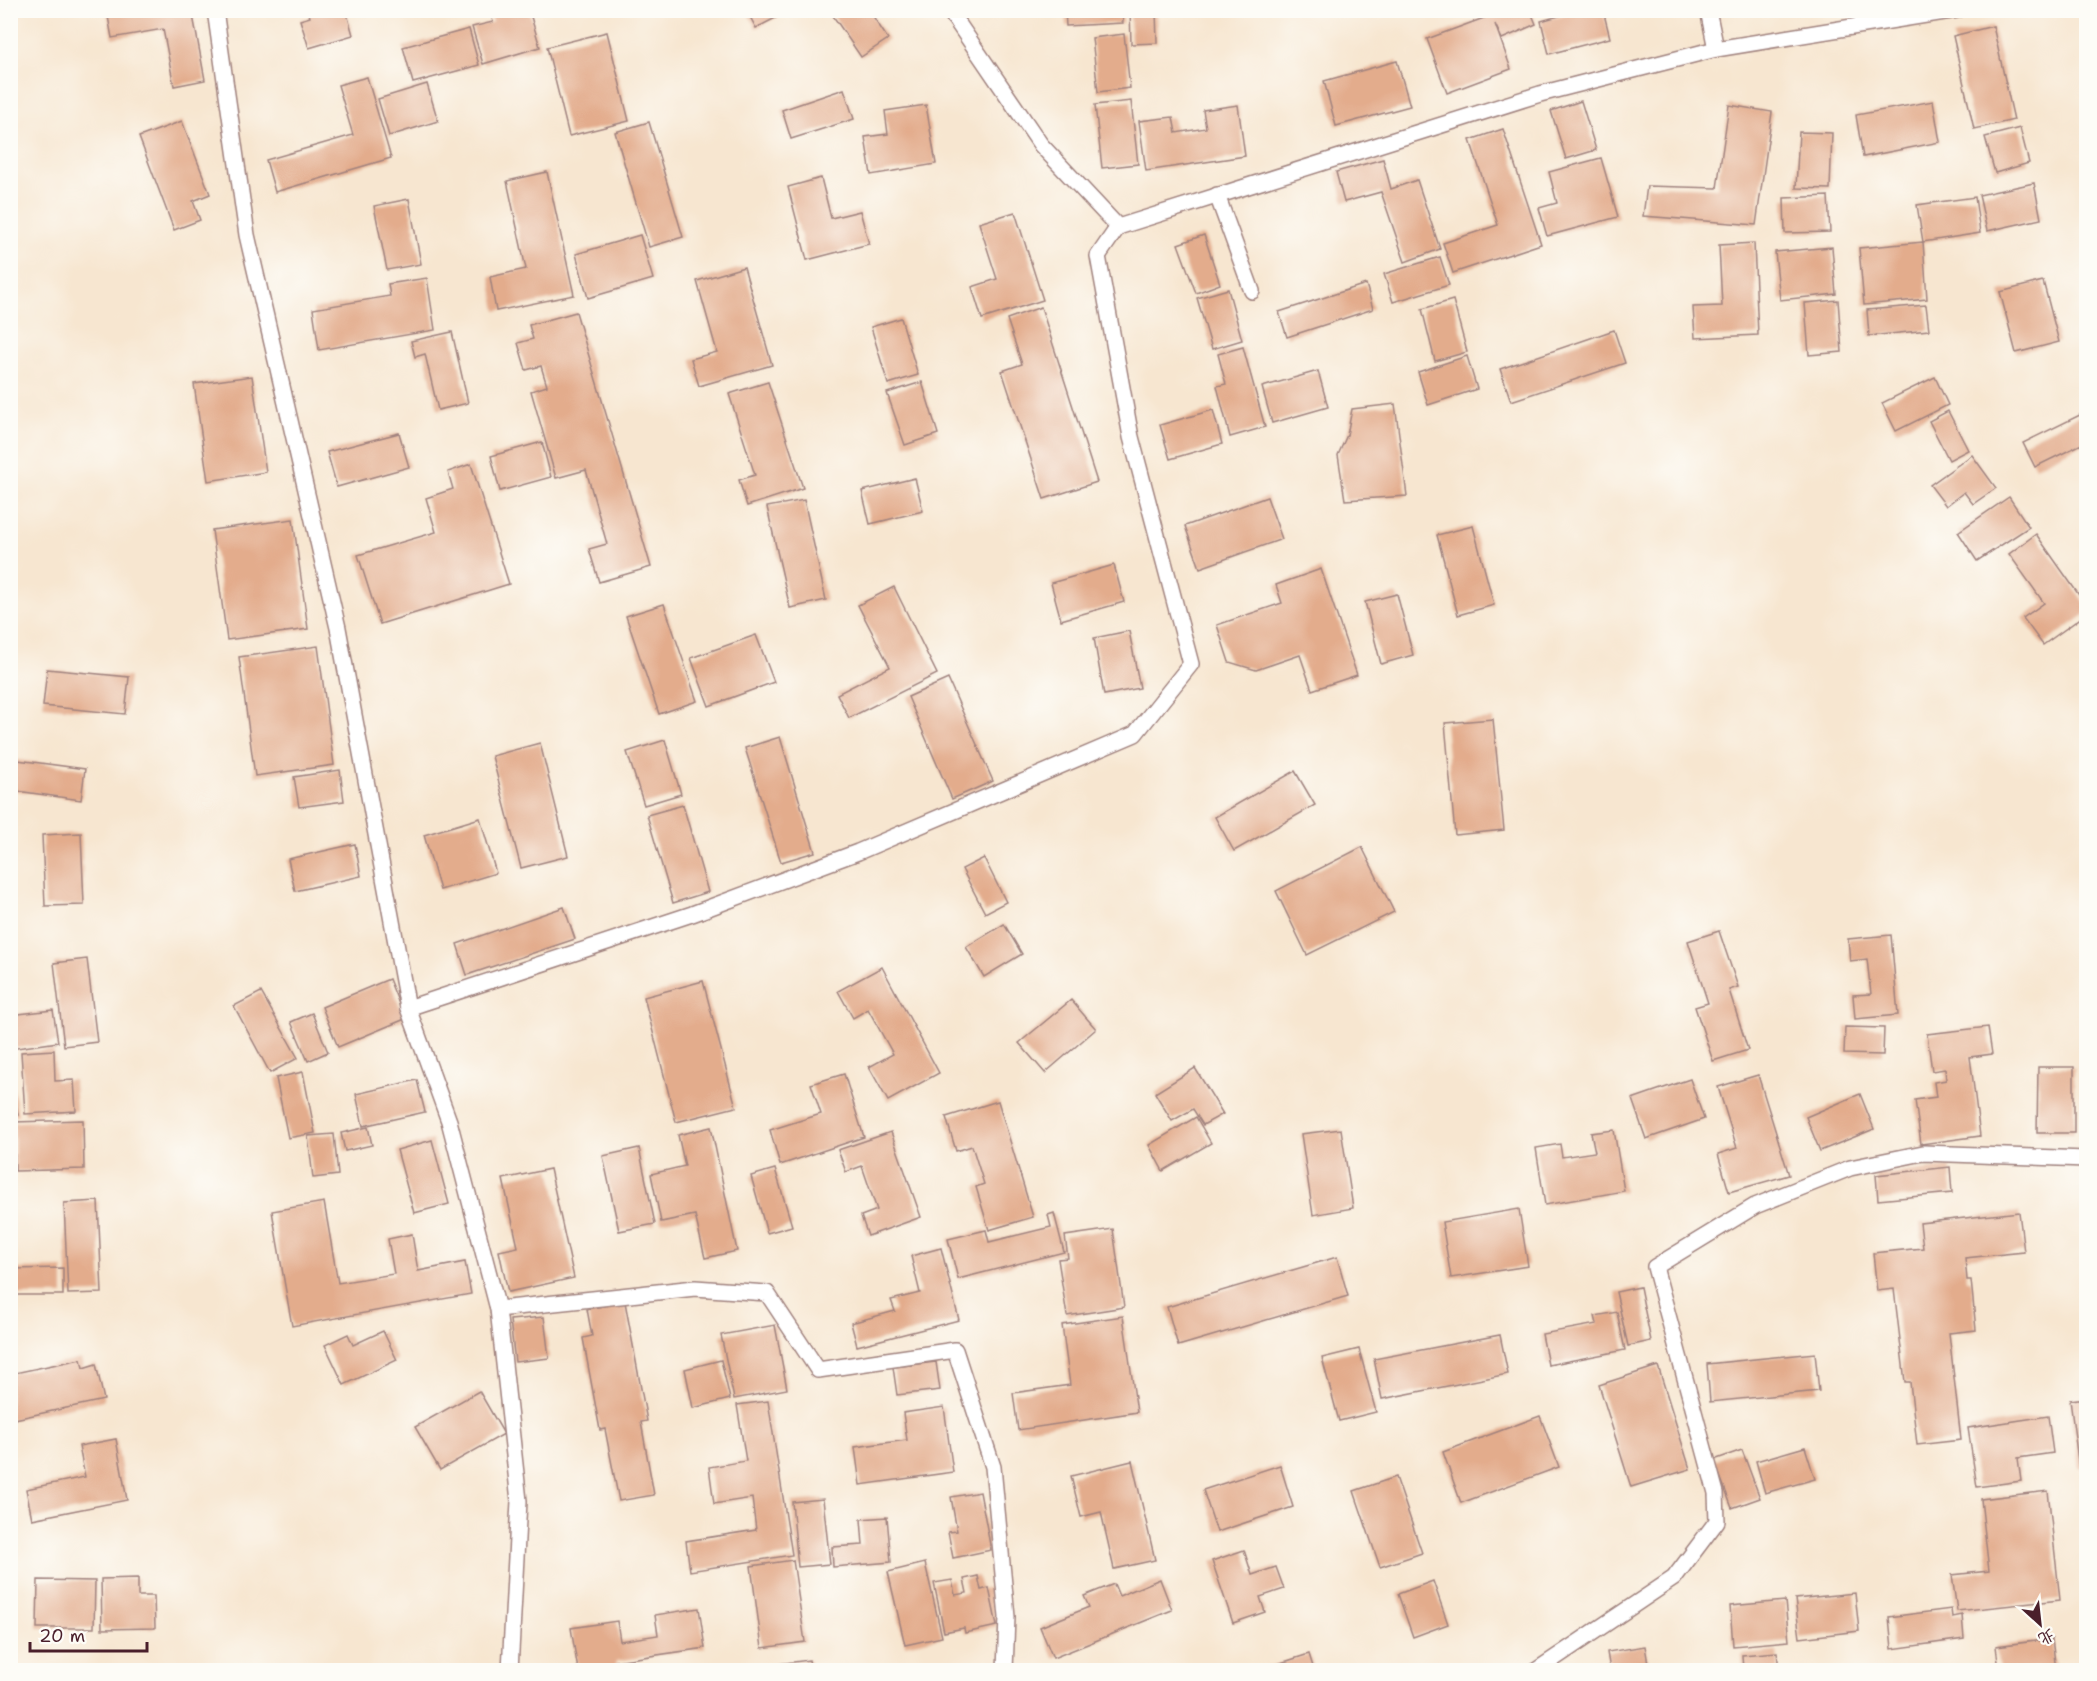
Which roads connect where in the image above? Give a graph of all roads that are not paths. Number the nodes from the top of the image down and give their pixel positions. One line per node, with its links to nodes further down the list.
1 (213, 10): 9 (lane)
2 (949, 10): 7 (lane)
3 (1708, 10): 5 (lane)
4 (1957, 10): 5 (lane)
5 (1716, 49): 6 (lane)
6 (1217, 195): 7 (lane); 8 (lane)
7 (1118, 227): 9 (lane)
8 (1252, 291)
9 (408, 1008): 11 (lane)
10 (2086, 1159): 14 (lane)
11 (498, 1309): 12 (lane); 13 (lane)
12 (510, 1671)
13 (1005, 1671)
14 (1537, 1671)

